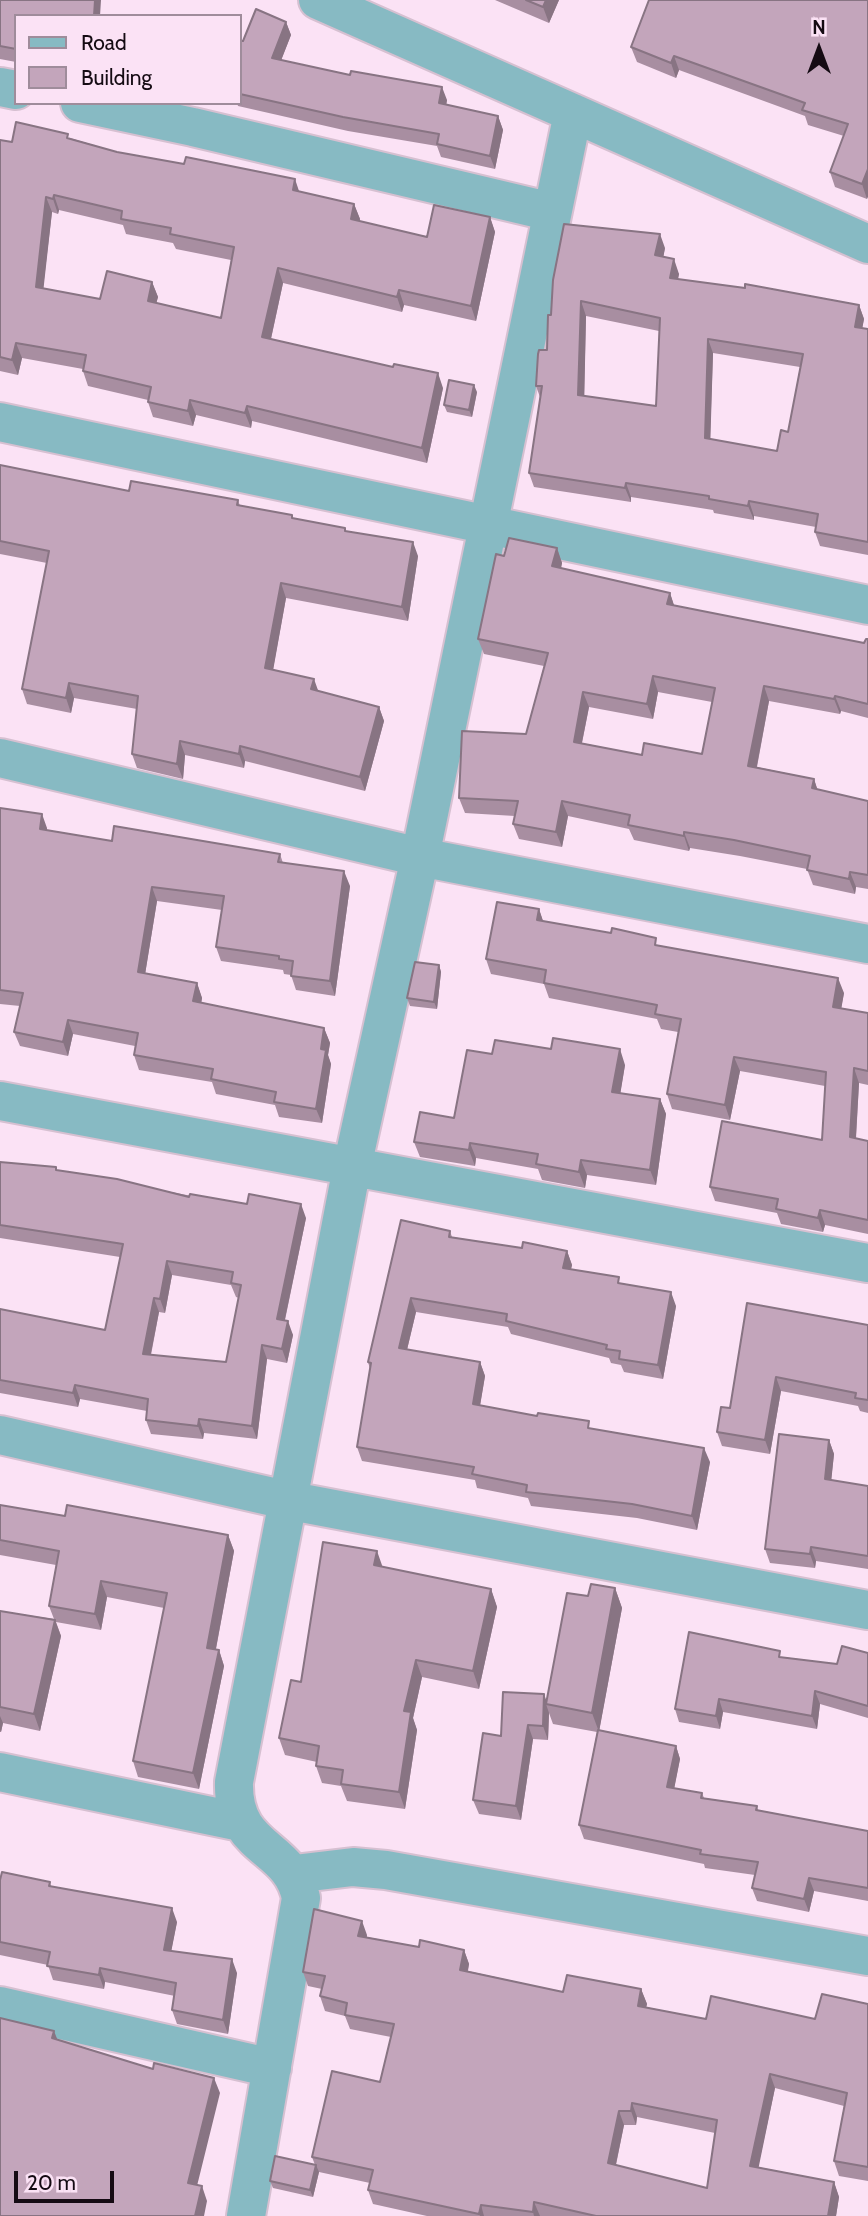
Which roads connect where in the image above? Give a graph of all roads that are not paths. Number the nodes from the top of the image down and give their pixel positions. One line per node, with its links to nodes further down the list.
1 (318, 0): 3 (street)
2 (89, 105): 4 (street)
3 (573, 113): 4 (street); 5 (street)
4 (552, 212): 7 (street)
5 (868, 244)
6 (0, 422): 7 (street)
7 (488, 526): 8 (street); 10 (street)
8 (868, 605)
9 (0, 758): 10 (street)
10 (420, 857): 11 (street); 13 (street)
11 (868, 944)
12 (0, 1101): 13 (street)
13 (352, 1167): 14 (street); 16 (street)
14 (868, 1263)
15 (0, 1435): 16 (street)
16 (286, 1500): 17 (street); 19 (street)
17 (868, 1610)
18 (0, 1772): 19 (street)
19 (240, 1822): 20 (street)
20 (294, 1874): 21 (street); 23 (street)
21 (868, 1956)
22 (0, 2006): 23 (street)
23 (272, 2068): 24 (street)
24 (246, 2216)

